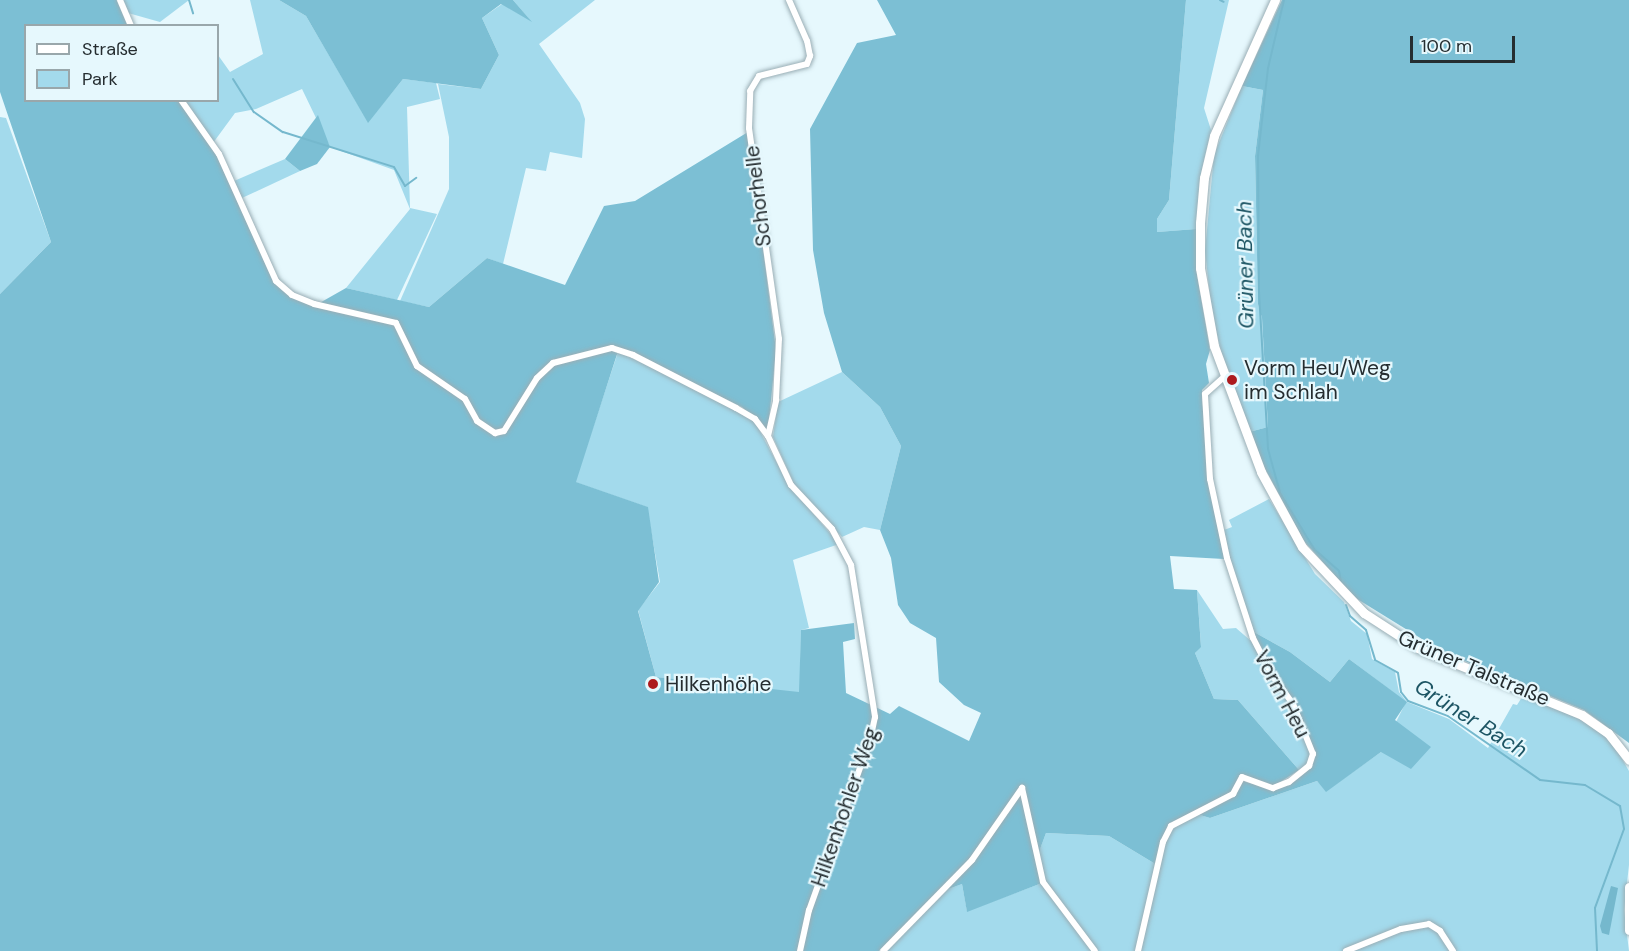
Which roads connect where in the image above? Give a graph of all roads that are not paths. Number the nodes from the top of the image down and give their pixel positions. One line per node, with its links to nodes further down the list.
1 (120, 0): 4 (street)
2 (789, 0): 7 (street, Schorhelle)
3 (1275, 0): 6 (main road, Grüner Talstraße)
4 (130, 24)
5 (182, 102): 7 (street, Hilkenhohler Weg)
6 (1223, 378): 8 (main road, Grüner Talstraße); 14 (street, Vorm Heu)
7 (768, 436): 11 (street, Hilkenhohler Weg)
8 (1629, 760)
9 (1629, 887): 10 (main road)
10 (1629, 930)
11 (800, 951)
12 (883, 951): 13 (street)
13 (1095, 951)
14 (1138, 951)
15 (1346, 951): 16 (street)
16 (1453, 951)

